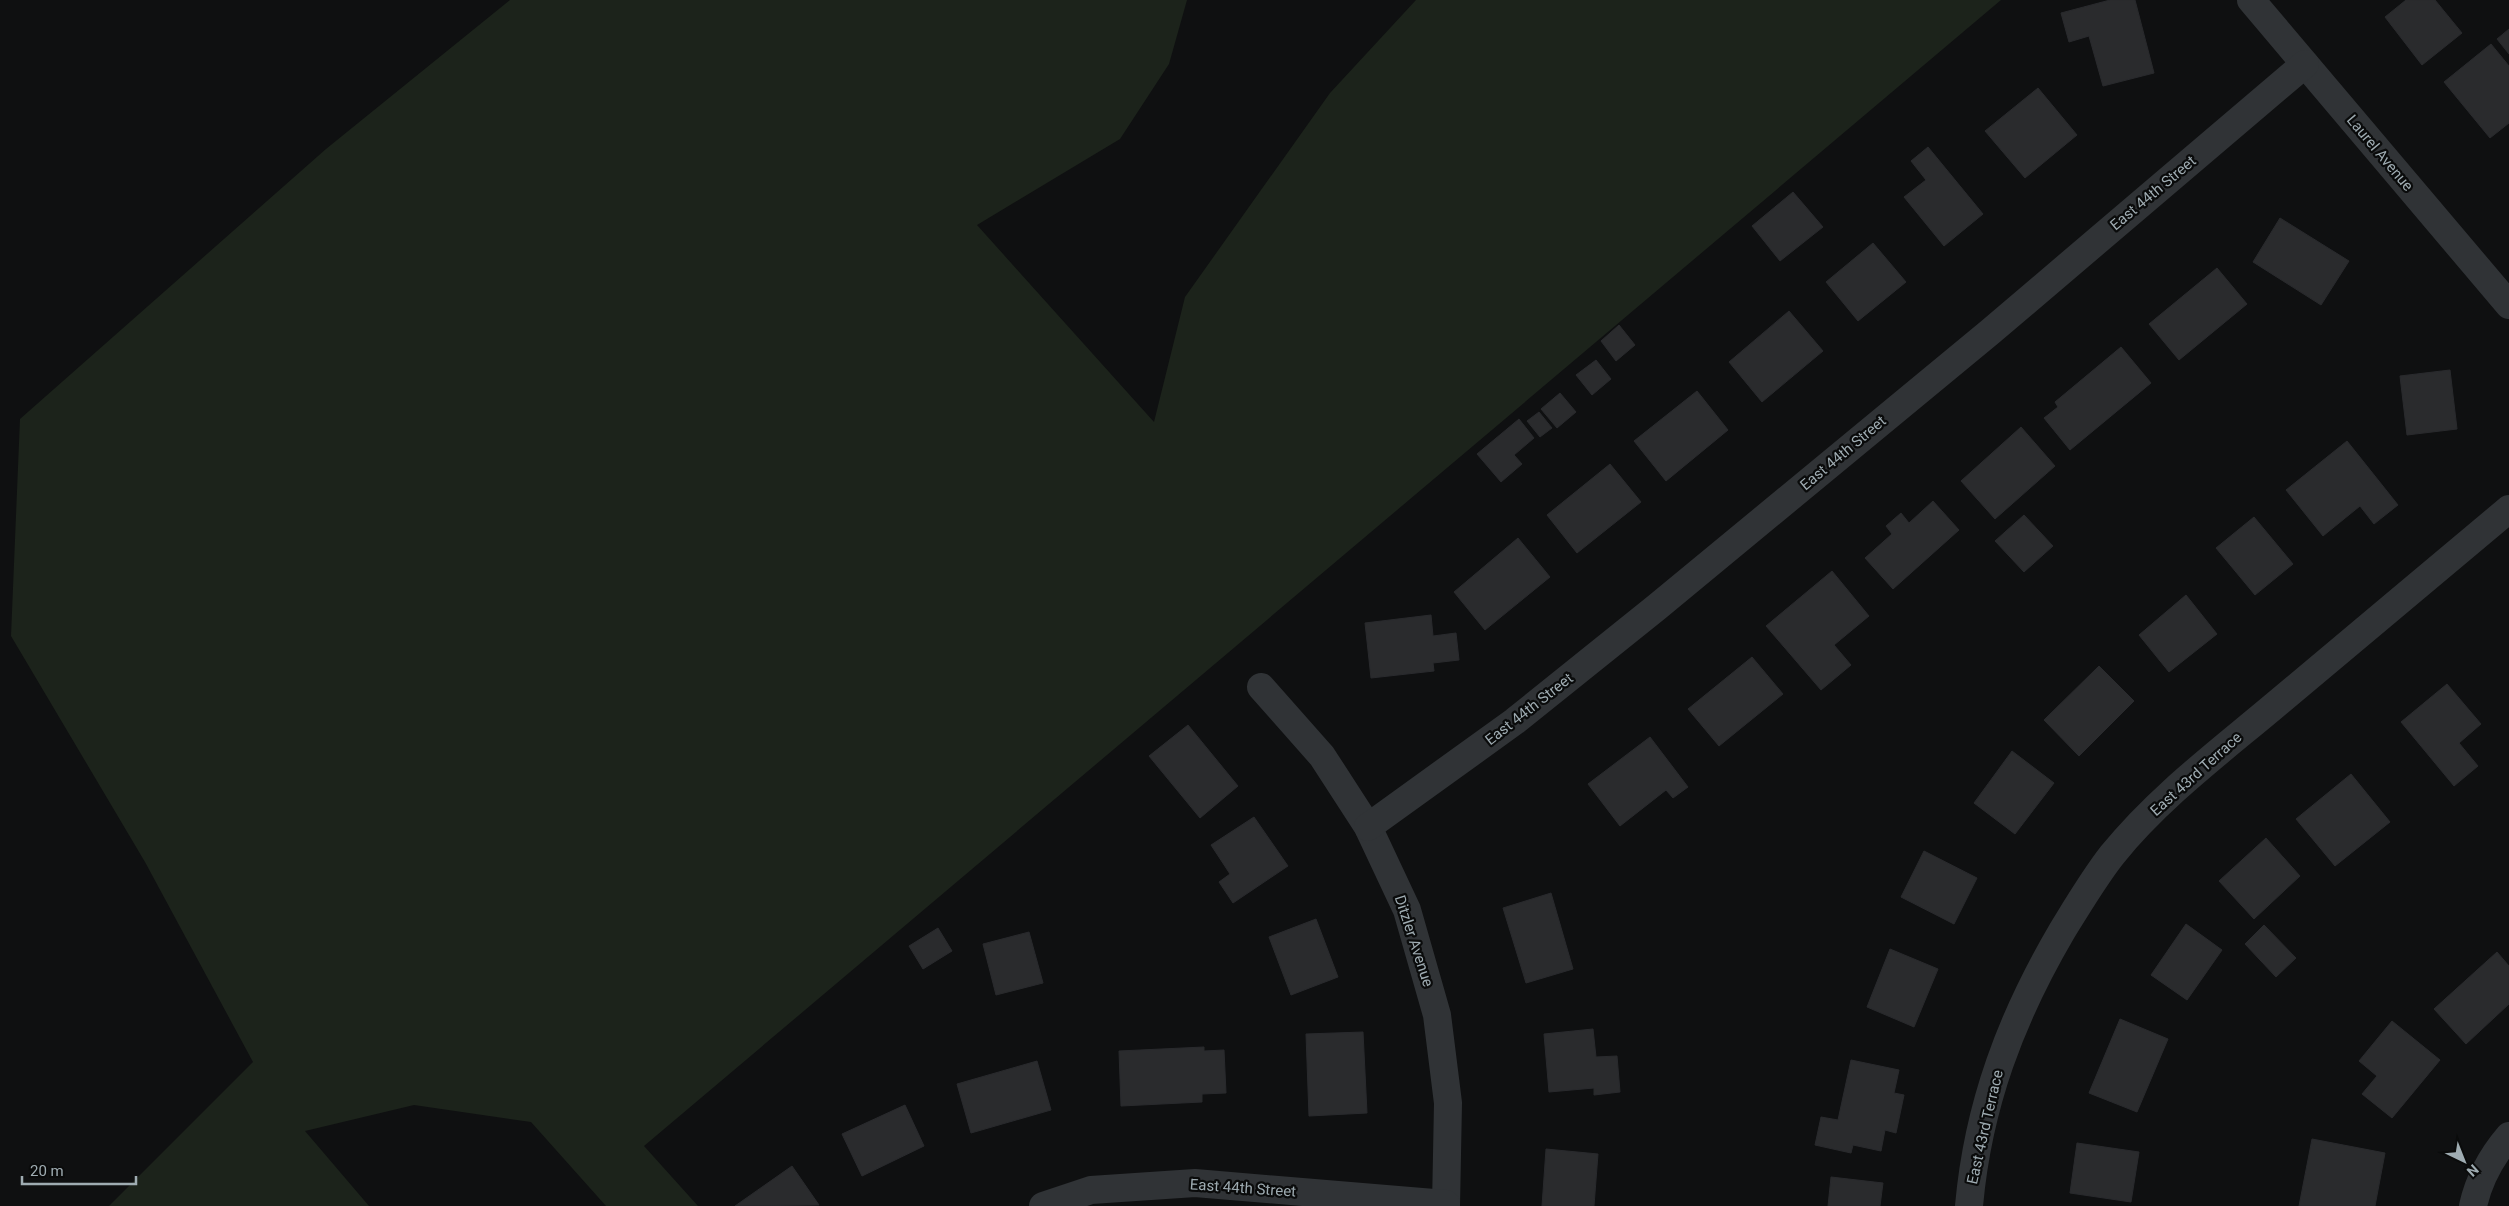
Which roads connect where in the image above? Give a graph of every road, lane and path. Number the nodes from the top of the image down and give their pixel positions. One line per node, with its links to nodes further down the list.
1 (2251, 0): 2 (street, Laurel Avenue)
2 (2305, 64): 3 (street, Laurel Avenue); 6 (street, East 44th Street)
3 (2509, 305)
4 (2509, 509): 10 (street, East 43rd Terrace)
5 (1261, 687): 6 (street, Ditzler Avenue)
6 (1368, 827): 8 (street, Ditzler Avenue)
7 (2509, 1136): 11 (street)
8 (1446, 1205): 9 (street, East 44th Street)
9 (1043, 1206)
10 (1969, 1206)
11 (2472, 1206)

